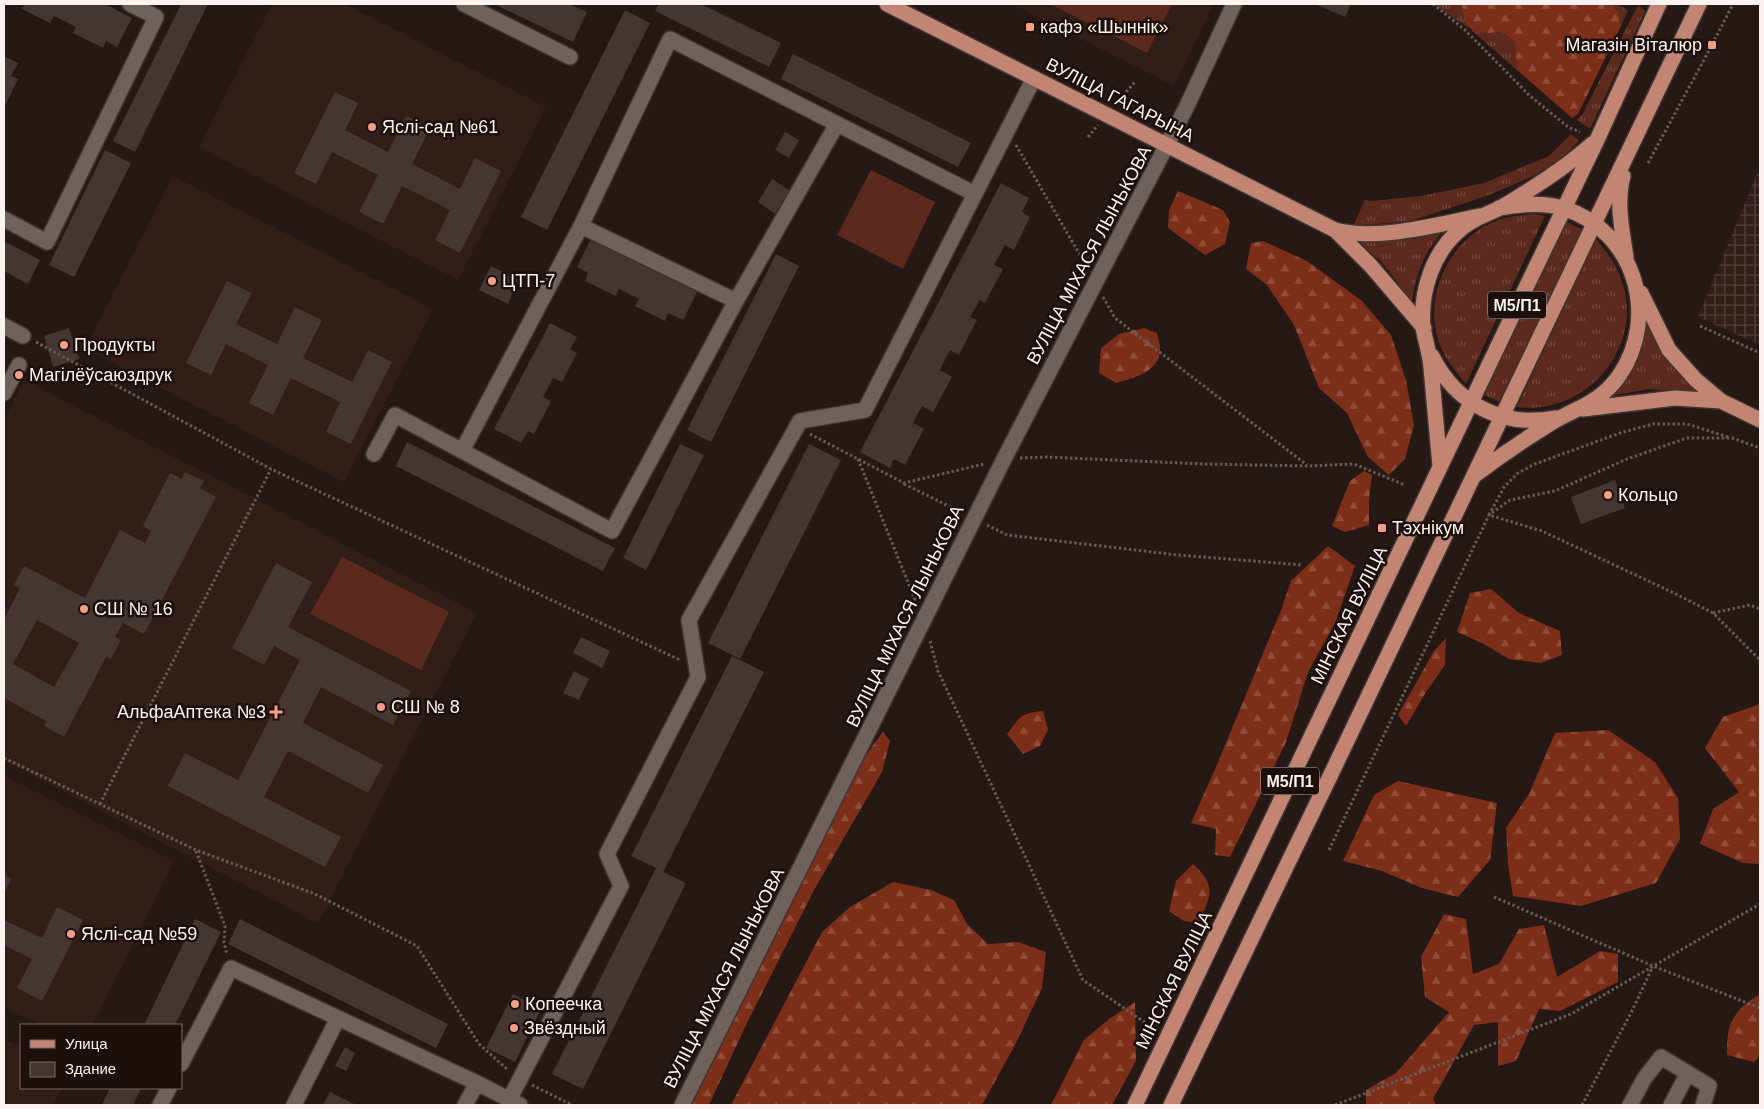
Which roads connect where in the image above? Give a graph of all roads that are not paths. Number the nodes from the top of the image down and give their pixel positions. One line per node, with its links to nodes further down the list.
1 (130, 4): 7 (street)
2 (464, 4): 8 (street)
3 (887, 4): 9 (main road, ВУЛІЦА ГАГАРЫНА)
4 (1234, 4): 12 (street, ВУЛІЦА МІХАСЯ ЛЫНЬКОВА)
5 (1659, 4): 11 (main road, М5/П1)
6 (1699, 4): 13 (main road, М5/П1)
7 (160, 10): 18 (street)
8 (570, 57)
9 (1034, 78): 12 (main road, ВУЛІЦА ГАГАРЫНА); 14 (street)
10 (837, 124): 14 (street); 20 (street); 24 (street)
11 (1597, 140): 15 (main road); 16 (main road, МІНСКАЯ ВУЛІЦА / М5/П1)
12 (1167, 146): 21 (main road, ВУЛІЦА ГАГАРЫНА); 50 (street, ВУЛІЦА МІХАСЯ ЛЫНЬКОВА)
13 (1628, 154): 19 (main road, М5/П1); 22 (main road)
14 (975, 194): 46 (street)
15 (1499, 208): 16 (main road); 17 (main road)
16 (1564, 208): 19 (main road); 32 (main road, МІНСКАЯ ВУЛІЦА / М5/П1)
17 (1479, 216): 21 (main road, ВУЛІЦА ГАГАРЫНА); 26 (main road)
18 (4, 219)
19 (1594, 223): 22 (main road); 34 (main road, М5/П1)
20 (581, 226): 24 (street); 37 (street)
21 (1335, 230): 26 (main road, ВУЛІЦА ГАГАРЫНА)
22 (1626, 261): 23 (main road)
23 (1636, 283): 31 (main road); 33 (main road)
24 (736, 301): 37 (street)
25 (4, 326): 27 (street)
26 (1424, 328): 28 (main road)
27 (23, 336)
28 (1429, 350): 32 (main road); 39 (main road)
29 (19, 365): 30 (street)
30 (4, 393)
31 (1721, 401): 33 (main road); 36 (main road)
32 (1471, 402): 34 (main road); 39 (main road, МІНСКАЯ ВУЛІЦА / М5/П1)
33 (1580, 409): 35 (main road)
34 (1501, 416): 35 (main road); 40 (main road, М5/П1)
35 (1562, 416): 40 (main road)
36 (1760, 420)
37 (462, 450): 38 (street)
38 (374, 454)
39 (1440, 466): 51 (main road, МІНСКАЯ ВУЛІЦА / М5/П1)
40 (1472, 477): 52 (main road, М5/П1)
41 (338, 1018): 42 (street); 44 (street); 48 (street)
42 (182, 1062)
43 (1688, 1073): 53 (street); 54 (street); 55 (street)
44 (477, 1083): 46 (street); 49 (street)
45 (168, 1089): 47 (street)
46 (514, 1102)
47 (160, 1105)
48 (294, 1105)
49 (465, 1105)
50 (682, 1105)
51 (1135, 1105)
52 (1171, 1105)
53 (1630, 1105)
54 (1671, 1105)
55 (1703, 1105)

